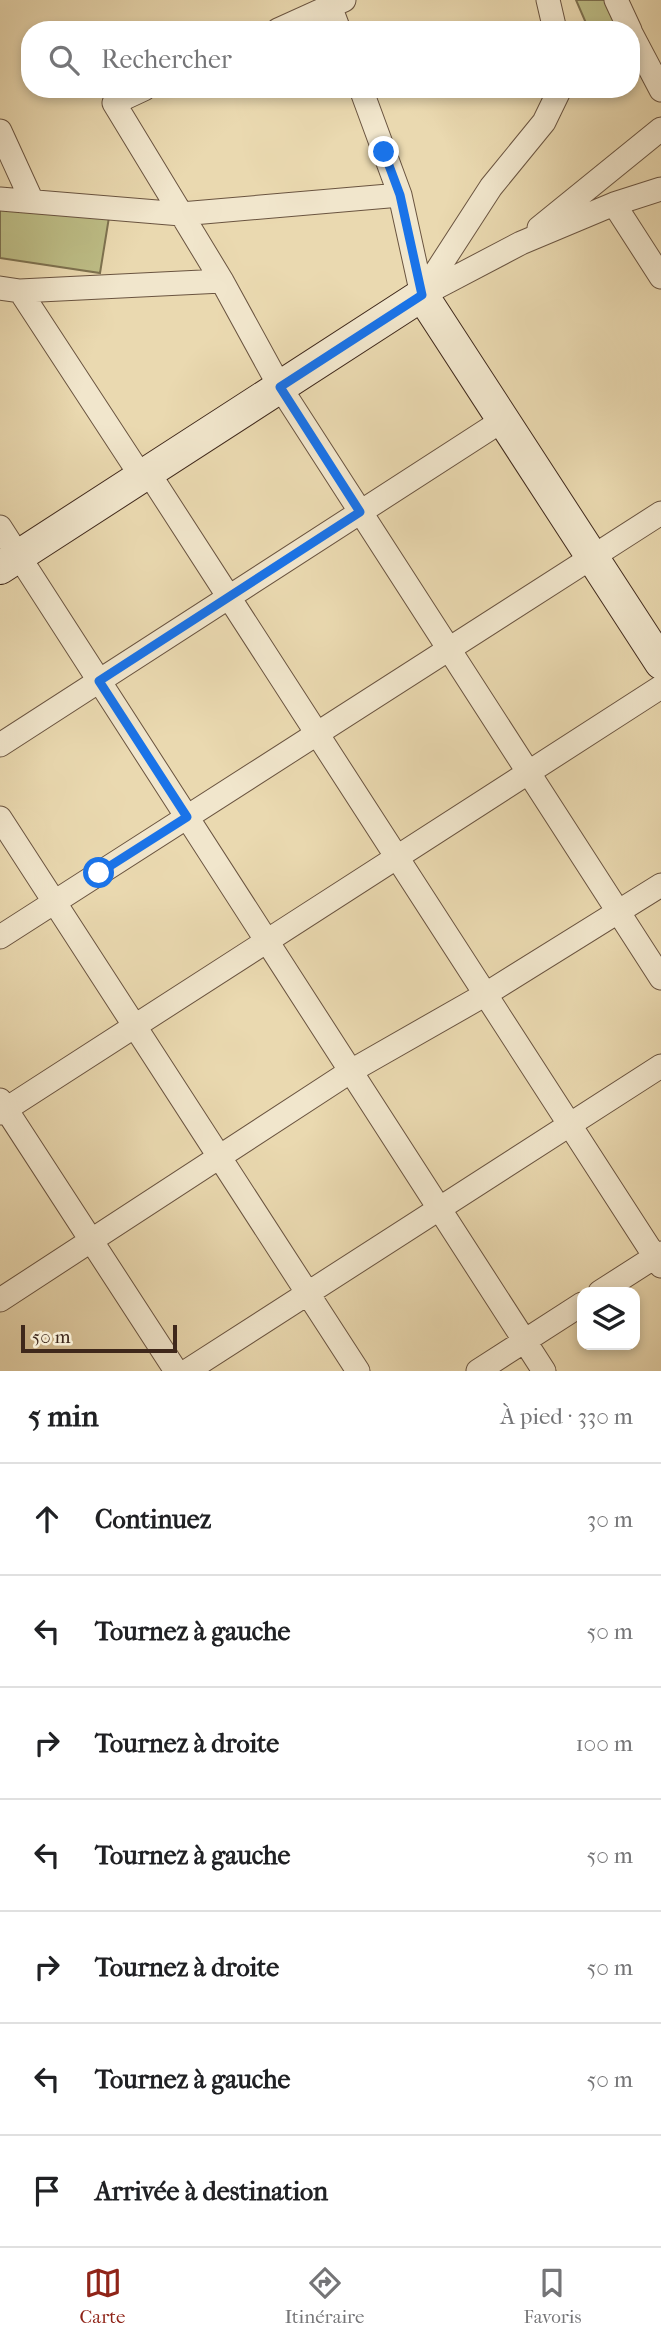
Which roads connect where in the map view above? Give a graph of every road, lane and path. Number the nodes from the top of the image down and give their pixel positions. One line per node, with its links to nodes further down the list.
1 (548, 0): 6 (street)
2 (616, 0): 7 (street)
3 (337, 3): 4 (street); 5 (street)
4 (298, 21)
5 (338, 21)
6 (553, 21)
7 (626, 21)
8 (640, 49): 9 (street)
9 (661, 90)
10 (125, 98): 20 (street)
11 (364, 98): 16 (street)
12 (556, 98): 25 (street)
13 (661, 129): 21 (street)
14 (0, 131): 18 (street)
15 (661, 189): 19 (street)
16 (400, 195): 20 (street); 25 (street)
17 (0, 199): 18 (street)
18 (32, 201): 20 (street)
19 (614, 204): 21 (street); 22 (street)
20 (181, 214): 23 (street)
21 (521, 243): 25 (street)
22 (661, 277)
23 (222, 281): 24 (street); 26 (street)
24 (10, 289): 28 (street)
25 (422, 295): 26 (street); 27 (street)
26 (280, 387): 28 (street); 29 (street)
27 (503, 420): 29 (street); 32 (street)
28 (145, 474): 33 (street); 34 (street)
29 (360, 512): 34 (street); 35 (street)
30 (661, 513): 32 (street)
31 (0, 527): 33 (street)
32 (592, 557): 35 (street); 36 (street)
33 (9, 562): 37 (street)
34 (229, 597): 37 (street); 39 (street)
35 (448, 649): 39 (street); 41 (street)
36 (661, 663)
37 (99, 681): 40 (street); 42 (street)
38 (661, 687): 41 (street)
39 (317, 733): 42 (street); 44 (street)
40 (0, 745)
41 (528, 773): 44 (street); 47 (street)
42 (187, 817): 46 (street); 49 (street)
43 (0, 818): 46 (street)
44 (397, 857): 49 (street); 51 (street)
45 (661, 885): 47 (street)
46 (54, 902): 48 (street); 52 (street)
47 (619, 910): 50 (street); 51 (street)
48 (0, 937)
49 (267, 941): 52 (street); 54 (street)
50 (661, 978)
51 (486, 994): 54 (street); 56 (street)
52 (135, 1026): 55 (street); 57 (street)
53 (661, 1066): 56 (street)
54 (351, 1072): 57 (street); 58 (street)
55 (2, 1107): 59 (street)
56 (570, 1125): 58 (street); 60 (street)
57 (219, 1157): 59 (street); 62 (street)
58 (440, 1209): 62 (street); 65 (street)
59 (91, 1240): 63 (street); 66 (street)
60 (659, 1259): 61 (street)
61 (609, 1287)
62 (308, 1293): 67 (street); 68 (street)
63 (0, 1300)
64 (577, 1307): 65 (street)
65 (525, 1341): 69 (street); 70 (street)
66 (176, 1371)
67 (187, 1371)
68 (358, 1371)
69 (478, 1371)
70 (544, 1371)

